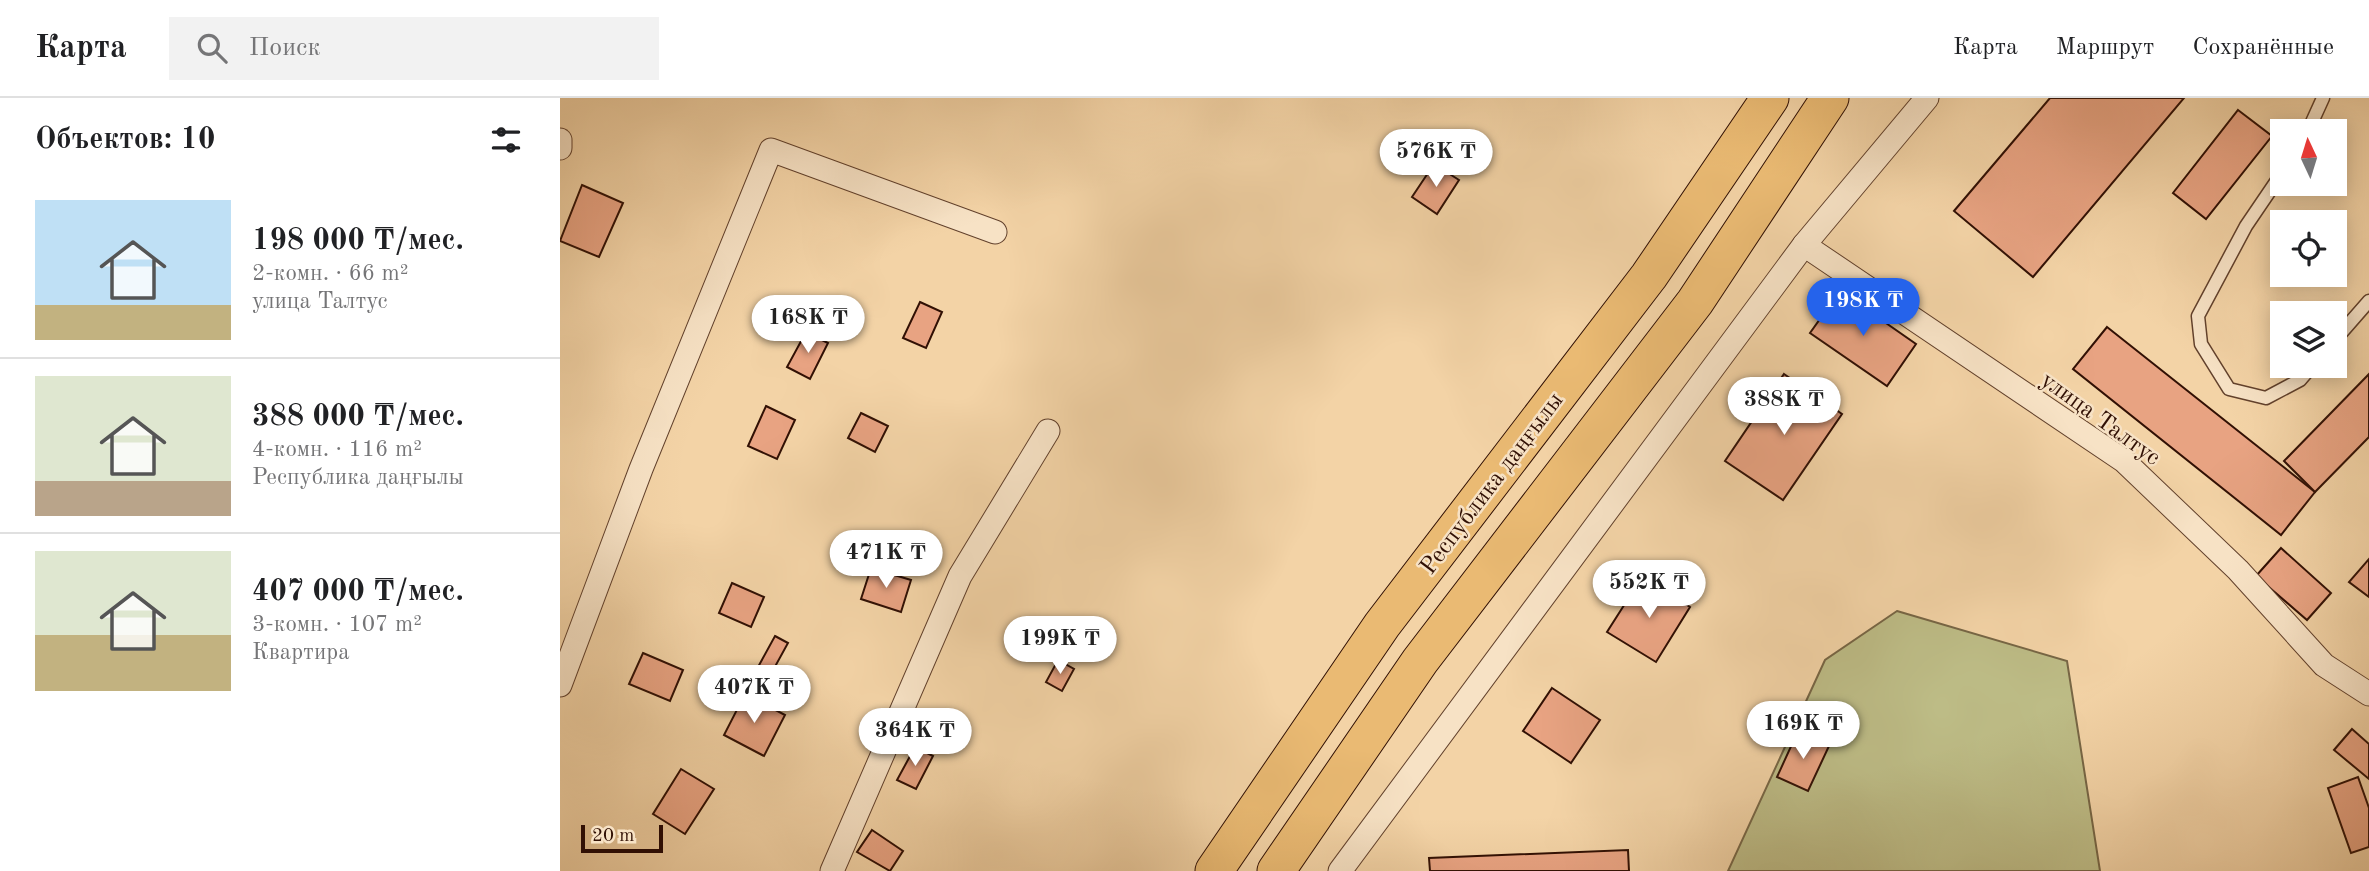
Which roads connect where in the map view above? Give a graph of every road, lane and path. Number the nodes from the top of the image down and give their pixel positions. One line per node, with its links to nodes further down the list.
1 (1770, 98): 18 (main road, Республика даңғылы)
2 (1830, 98): 19 (main road, Республика даңғылы)
3 (1927, 98): 10 (street)
4 (2323, 98): 5 (lane)
5 (2313, 119)
6 (560, 141): 7 (street)
7 (560, 148)
8 (2270, 191): 13 (lane)
9 (995, 232): 15 (street)
10 (1804, 245): 16 (street, улица Талтус); 20 (street)
11 (2369, 301): 12 (lane)
12 (2347, 326)
13 (2302, 378)
14 (1048, 431): 17 (street)
15 (560, 685)
16 (2369, 694)
17 (832, 871)
18 (1214, 871)
19 (1276, 871)
20 (1340, 871)

